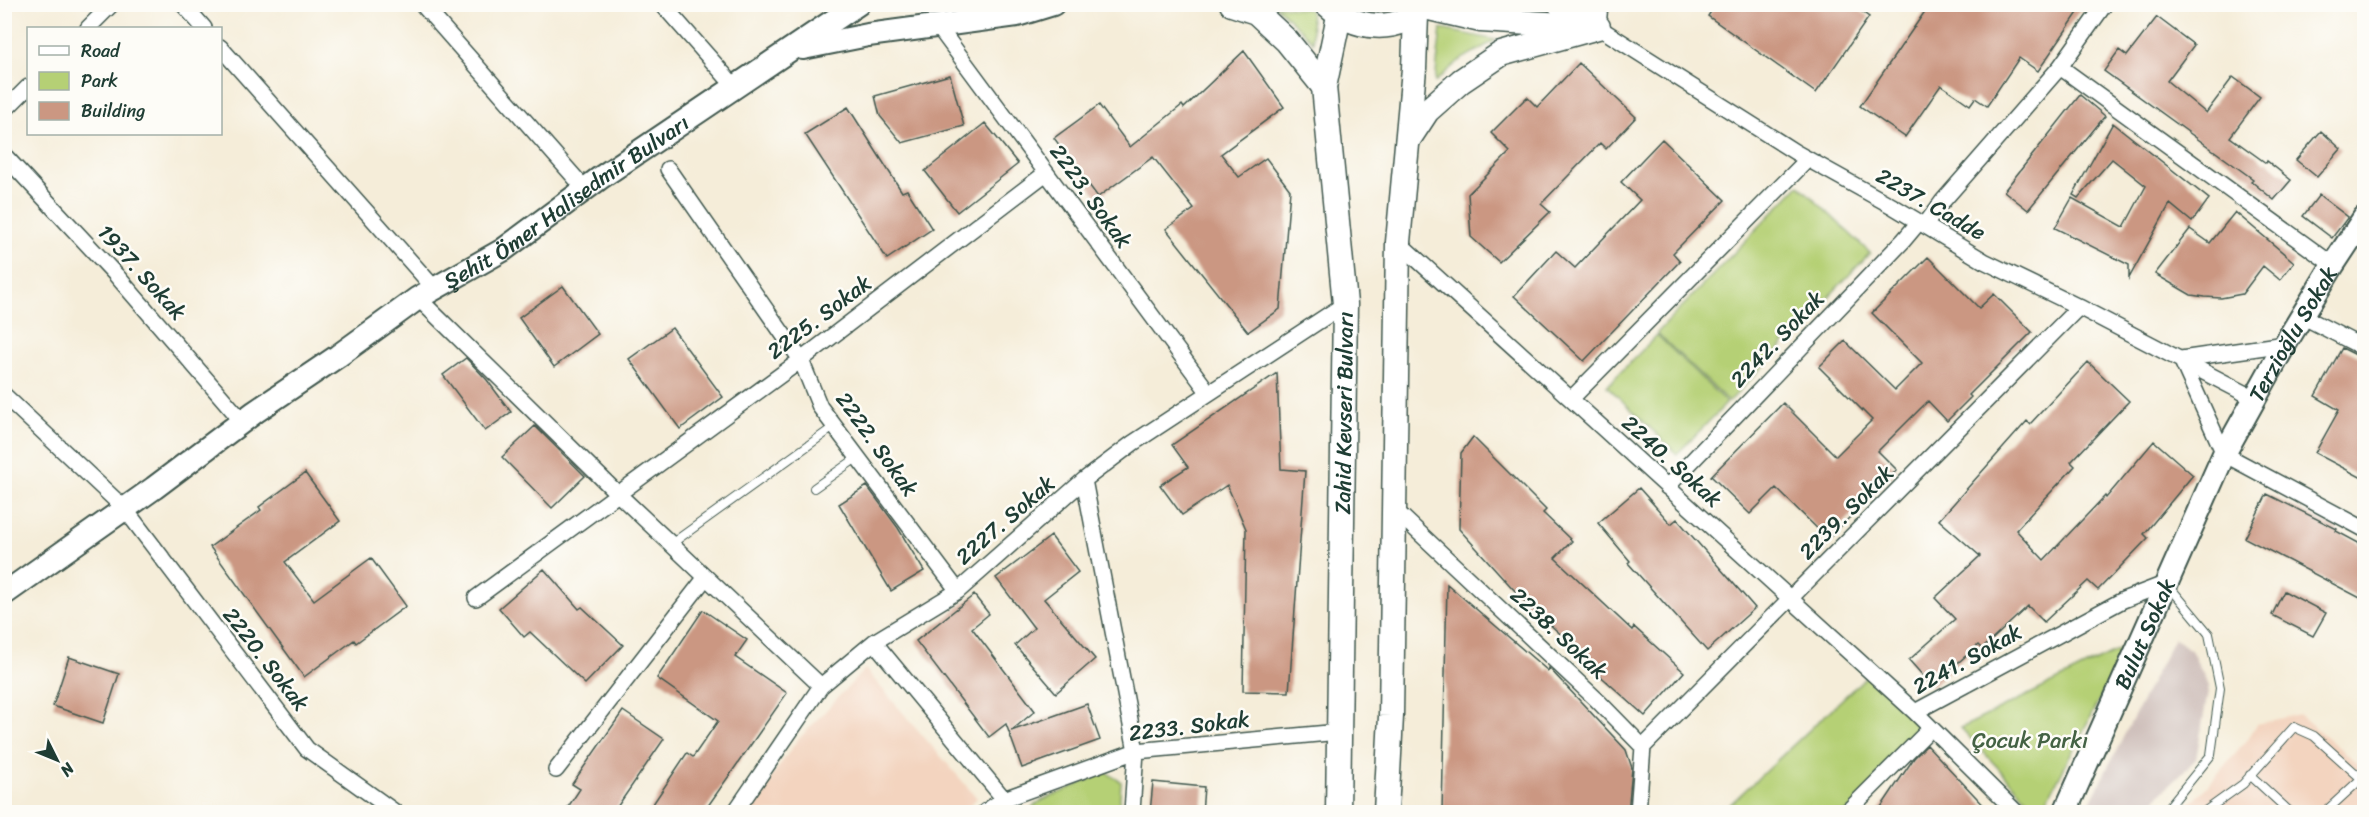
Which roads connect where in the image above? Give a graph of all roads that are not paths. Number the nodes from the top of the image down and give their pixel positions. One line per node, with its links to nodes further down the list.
1 (112, 4): 15 (street)
2 (183, 4): 16 (street)
3 (422, 4): 29 (street)
4 (662, 4): 22 (street)
5 (858, 4): 18 (street)
6 (1053, 4): 14 (street, Şehit Ömer Halisedmir Bulvarı)
7 (1232, 4): 20 (main road)
8 (1560, 4): 13 (main road)
9 (1581, 4): 13 (main road)
10 (2105, 4): 19 (street, 2242. Sokak)
11 (1422, 9): 12 (main road); 13 (main road); 24 (main road)
12 (1333, 10): 20 (main road, Zahid Kevseri Bulvarı)
13 (1599, 16): 24 (main road); 26 (street, 2237. Cadde)
14 (937, 26): 18 (street, Şehit Ömer Halisedmir Bulvarı); 28 (street, 2223. Sokak)
15 (89, 27)
16 (203, 27)
17 (222, 49): 34 (street)
18 (793, 50): 22 (street, Şehit Ömer Halisedmir Bulvarı)
19 (2060, 67): 31 (street, 2242. Sokak); 33 (street)
20 (1324, 87): 35 (main road, Zahid Kevseri Bulvarı)
21 (27, 88): 23 (street)
22 (736, 88): 29 (street, Şehit Ömer Halisedmir Bulvarı)
23 (4, 111)
24 (1407, 142): 32 (main road)
25 (4, 155): 46 (street, 1937. Sokak)
26 (1808, 159): 31 (street, 2237. Cadde); 45 (street)
27 (668, 169): 41 (street, 2222. Sokak)
28 (1046, 173): 41 (street, 2225. Sokak); 42 (street, 2223. Sokak)
29 (585, 189): 34 (street, Şehit Ömer Halisedmir Bulvarı)
30 (2364, 218): 33 (street, Terzioğlu Sokak)
31 (1922, 224): 36 (street, 2237. Cadde); 51 (street, 2242. Sokak)
32 (1398, 242): 45 (street, 2240. Sokak); 55 (main road)
33 (2333, 265): 37 (street, Terzioğlu Sokak)
34 (426, 293): 46 (street, Şehit Ömer Halisedmir Bulvarı); 53 (street)
35 (1346, 304): 42 (street, 2227. Sokak); 68 (main road, Zahid Kevseri Bulvarı)
36 (2079, 306): 40 (street, 2237. Cadde); 63 (street, 2239. Sokak)
37 (2302, 316): 38 (street, Terzioğlu Sokak); 39 (street)
38 (2285, 344): 40 (street); 44 (street, Terzioğlu Sokak)
39 (2364, 348)
40 (2181, 359): 44 (street, 2237. Cadde); 48 (street)
41 (801, 360): 47 (street, 2222. Sokak); 53 (street, 2225. Sokak)
42 (1209, 393): 50 (street, 2227. Sokak)
43 (4, 395): 54 (street, 2220. Sokak)
44 (2254, 398): 48 (street, Terzioğlu Sokak)
45 (1571, 399): 51 (street, 2240. Sokak)
46 (243, 422): 54 (street, Şehit Ömer Halisedmir Bulvarı)
47 (835, 426): 49 (street, 2222. Sokak); 57 (lane)
48 (2224, 454): 56 (street); 59 (street, Bulut Sokak)
49 (858, 458): 52 (lane); 60 (street, 2222. Sokak)
50 (1084, 480): 60 (street, 2227. Sokak); 70 (street)
51 (1667, 487): 63 (street, 2240. Sokak)
52 (814, 488)
53 (617, 493): 57 (street); 62 (street, 2225. Sokak)
54 (125, 509): 61 (street, Şehit Ömer Halisedmir Bulvarı); 75 (street, 2220. Sokak)
55 (1394, 509): 69 (street, 2238. Sokak); 80 (main road)
56 (2364, 529)
57 (671, 544): 58 (street)
58 (706, 577): 65 (street); 71 (street)
59 (2167, 583): 66 (street, 2241. Sokak); 84 (street, Bulut Sokak); 85 (lane)
60 (958, 591): 64 (street, 2227. Sokak)
61 (4, 594)
62 (476, 598)
63 (1791, 599): 66 (street, 2240. Sokak); 69 (street, 2239. Sokak)
64 (874, 642): 65 (street, 2227. Sokak); 74 (street)
65 (821, 686): 76 (street, 2227. Sokak)
66 (1916, 712): 67 (street, 2241. Sokak)
67 (1931, 728): 82 (street); 83 (street, 2241. Sokak)
68 (1339, 732): 70 (street, 2233. Sokak); 79 (main road, Zahid Kevseri Bulvarı)
69 (1643, 747): 81 (street)
70 (1136, 751): 74 (street, 2233. Sokak); 78 (street)
71 (556, 770)
72 (2250, 775): 73 (lane); 86 (lane); 87 (lane)
73 (2363, 779): 88 (lane)
74 (1004, 799): 77 (street, 2233. Sokak)
75 (395, 813)
76 (735, 813)
77 (985, 813)
78 (1132, 813)
79 (1338, 813)
80 (1386, 813)
81 (1638, 813)
82 (1847, 813)
83 (2016, 813)
84 (2065, 813)
85 (2160, 813)
86 (2204, 813)
87 (2290, 813)
88 (2325, 813)

